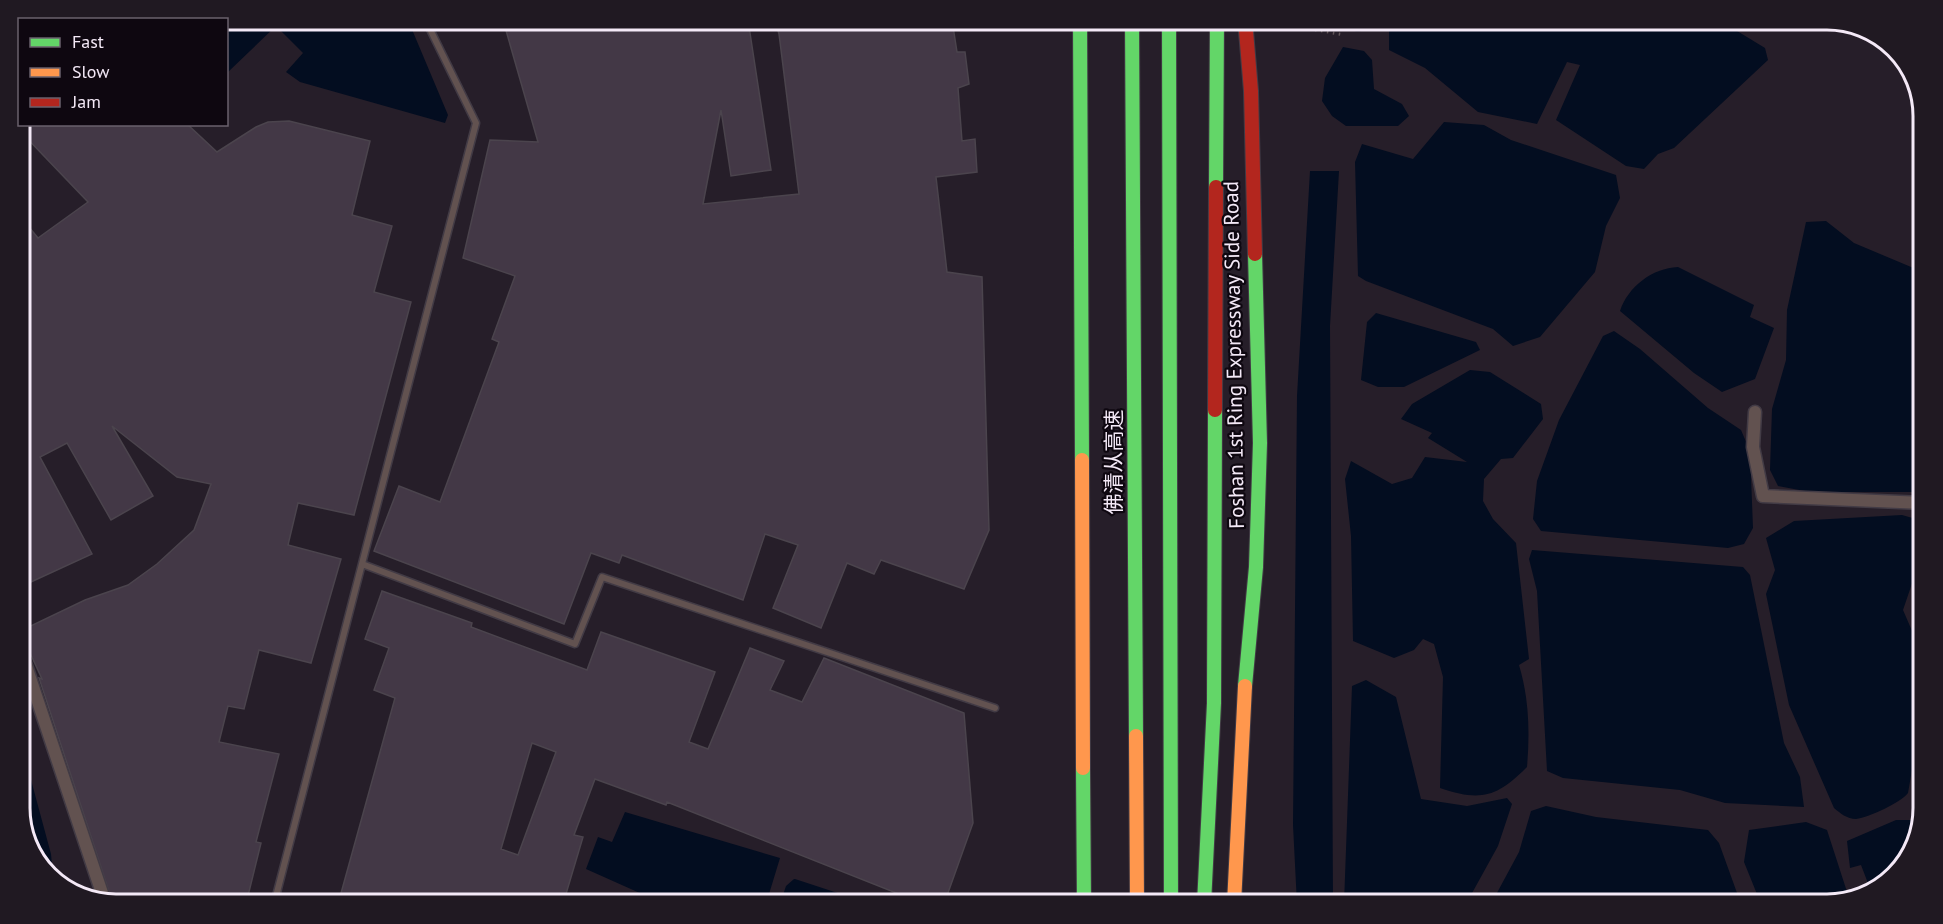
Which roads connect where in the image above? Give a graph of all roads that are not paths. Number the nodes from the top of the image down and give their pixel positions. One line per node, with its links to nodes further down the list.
1 (430, 30): 9 (lane)
2 (1080, 30): 14 (main road)
3 (1132, 30): 15 (main road, 佛清从高速)
4 (1168, 30): 16 (main road)
5 (1217, 30): 17 (main road)
6 (1246, 30): 18 (main road, Foshan 1st Ring Expressway Side Road)
7 (1755, 412): 8 (street)
8 (1913, 502)
9 (362, 564): 11 (lane); 13 (lane)
10 (30, 678): 12 (street)
11 (995, 708)
12 (102, 892)
13 (277, 894)
14 (1084, 894)
15 (1137, 894)
16 (1171, 894)
17 (1204, 894)
18 (1235, 894)

